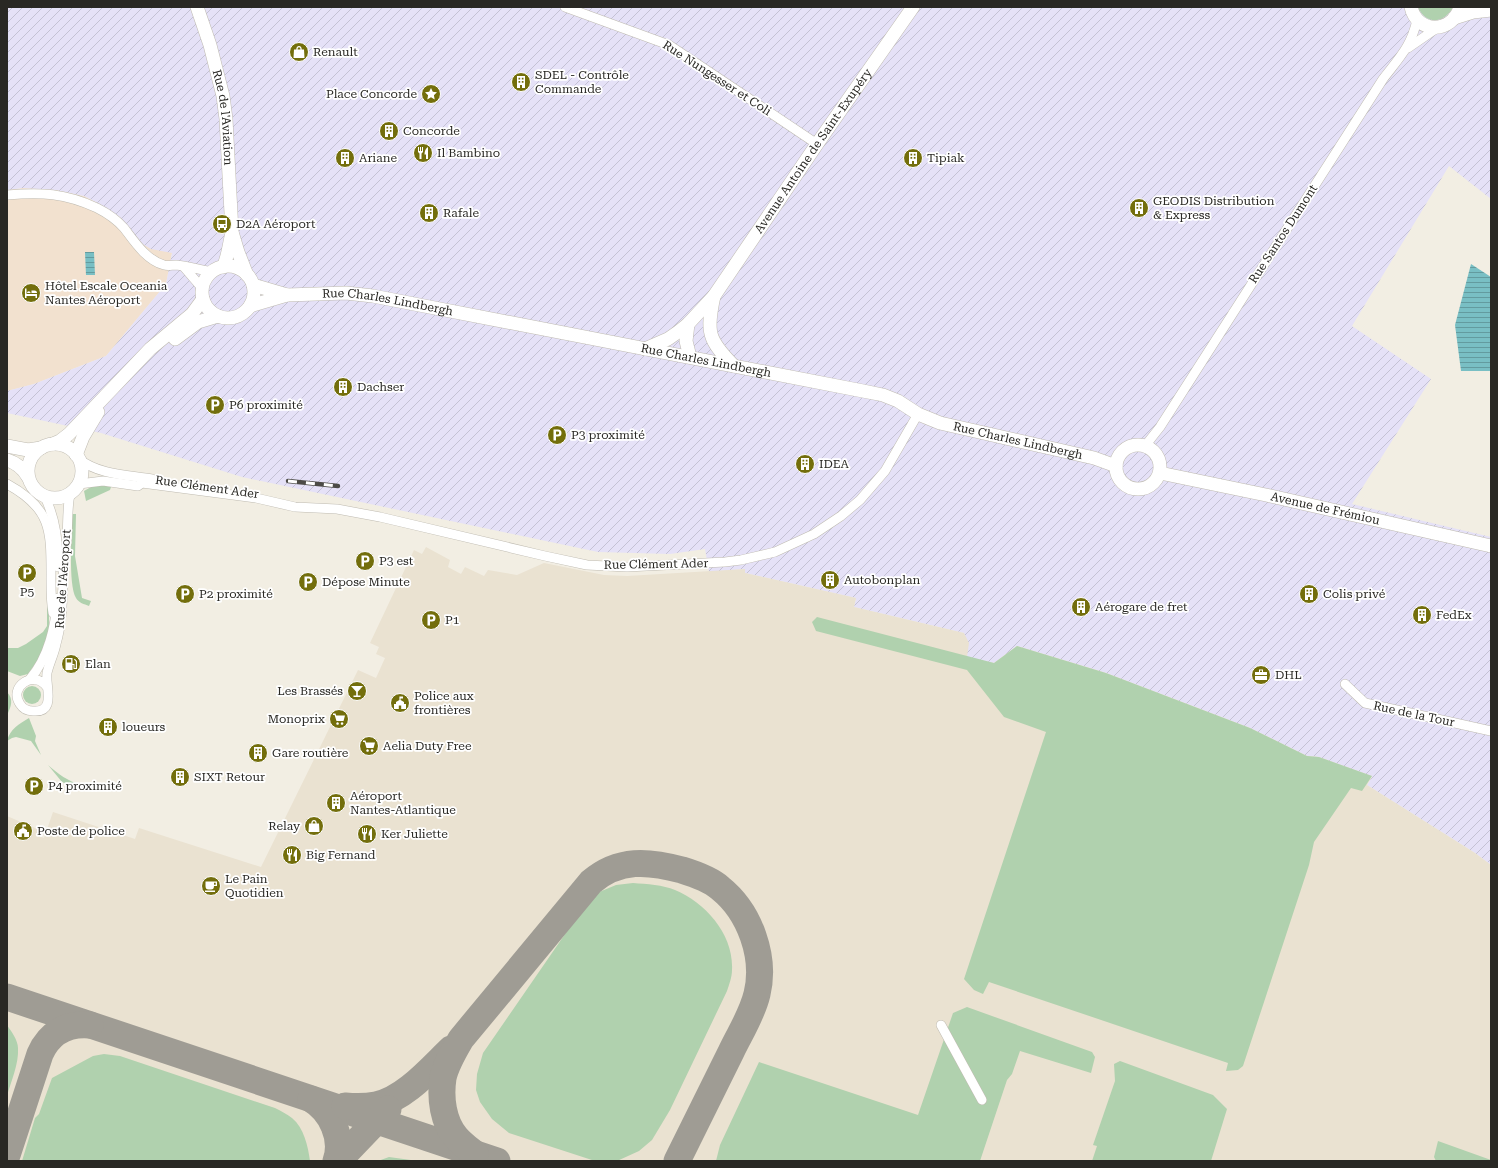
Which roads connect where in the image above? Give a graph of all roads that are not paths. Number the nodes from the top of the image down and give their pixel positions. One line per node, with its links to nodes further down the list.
1 (197, 7): 11 (main road, Rue de l'Aviation)
2 (565, 7): 9 (street, Rue Nungesser et Coli)
3 (913, 7): 9 (main road, Avenue Antoine de Saint-Exupéry)
4 (1491, 10): 6 (main road)
5 (1412, 12): 7 (main road); 8 (street, Rue Santos Dumont)
6 (1457, 13): 7 (main road)
7 (1437, 28): 8 (street)
8 (1407, 49): 30 (street, Rue Santos Dumont)
9 (817, 144): 17 (main road, Avenue Antoine de Saint-Exupéry)
10 (7, 195): 12 (street)
11 (232, 232): 13 (main road, Rue de l'Aviation); 14 (main road, Rue de l'Aviation)
12 (184, 267): 13 (street); 15 (street)
13 (218, 269): 14 (main road); 15 (main road)
14 (250, 280): 16 (main road, Rue Charles Lindbergh); 18 (main road)
15 (203, 294): 19 (main road); 24 (main road)
16 (286, 295): 18 (main road, Rue Charles Lindbergh); 22 (main road, Rue Charles Lindbergh)
17 (714, 296): 20 (main road, Avenue Antoine de Saint-Exupéry); 21 (main road, Avenue Antoine de Saint-Exupéry)
18 (250, 306): 19 (main road)
19 (218, 316): 24 (main road)
20 (688, 324): 22 (main road, Avenue Antoine de Saint-Exupéry); 23 (main road)
21 (712, 337): 23 (main road); 25 (main road, Avenue Antoine de Saint-Exupéry)
22 (645, 348): 23 (main road, Rue Charles Lindbergh)
23 (693, 358): 25 (main road, Rue Charles Lindbergh)
24 (137, 364): 26 (main road)
25 (734, 366): 27 (main road, Rue Charles Lindbergh)
26 (117, 385): 29 (main road); 31 (main road)
27 (918, 414): 33 (main road, Rue Charles Lindbergh); 40 (street, Rue Clément Ader)
28 (7, 446): 29 (main road)
29 (47, 446): 31 (main road); 35 (main road)
30 (1145, 446): 33 (main road); 34 (main road)
31 (77, 457): 37 (main road); 40 (street, Rue Clément Ader)
32 (7, 460): 35 (main road)
33 (1116, 466): 34 (main road)
34 (1160, 473): 41 (main road, Avenue de Frémiou)
35 (28, 477): 39 (main road)
36 (7, 484): 42 (street)
37 (79, 484): 38 (main road); 40 (street, Rue Clément Ader)
38 (70, 494): 39 (main road); 45 (street, Rue de l'Aéroport)
39 (45, 497): 42 (street, Rue de l'Aéroport)
40 (337, 509)
41 (1491, 546)
42 (55, 620): 43 (street, Rue de l'Aéroport)
43 (30, 680): 45 (street); 45 (street, Rue de l'Aéroport)
44 (1345, 684): 46 (street, Rue de la Tour)
45 (47, 687)
46 (1491, 731)
47 (941, 1025): 48 (street)
48 (982, 1100)

